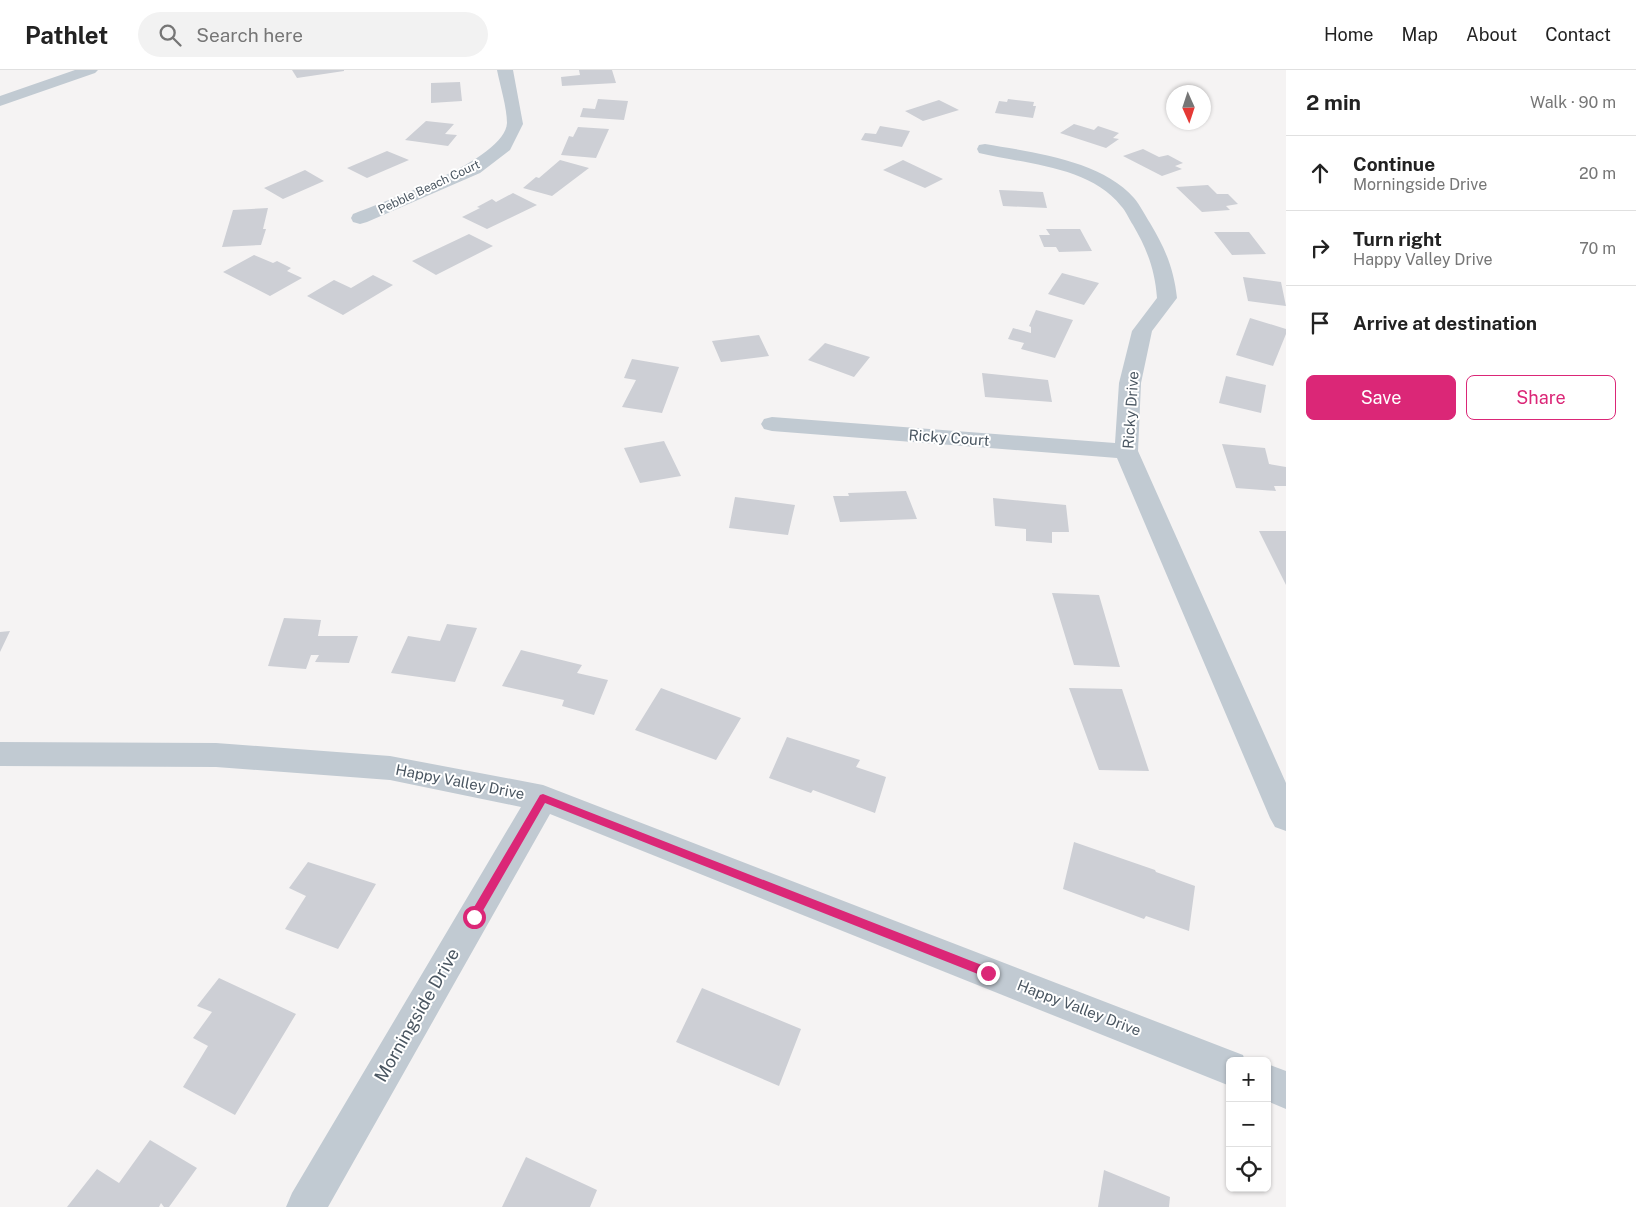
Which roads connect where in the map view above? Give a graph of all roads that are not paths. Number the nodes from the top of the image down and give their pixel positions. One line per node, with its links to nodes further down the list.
1 (90, 70): 3 (street)
2 (505, 70): 5 (street, Pebble Beach Court)
3 (0, 101)
4 (985, 149): 7 (street, Ricky Drive)
5 (360, 218)
6 (772, 424): 7 (street, Ricky Court)
7 (1126, 451): 10 (street, Ricky Drive)
8 (0, 754): 9 (street, Happy Valley Drive)
9 (543, 798): 11 (street, Happy Valley Drive); 14 (street, Morningside Drive)
10 (1286, 818)
11 (1226, 1066)
12 (1271, 1084): 13 (street)
13 (1286, 1090)
14 (306, 1207)

